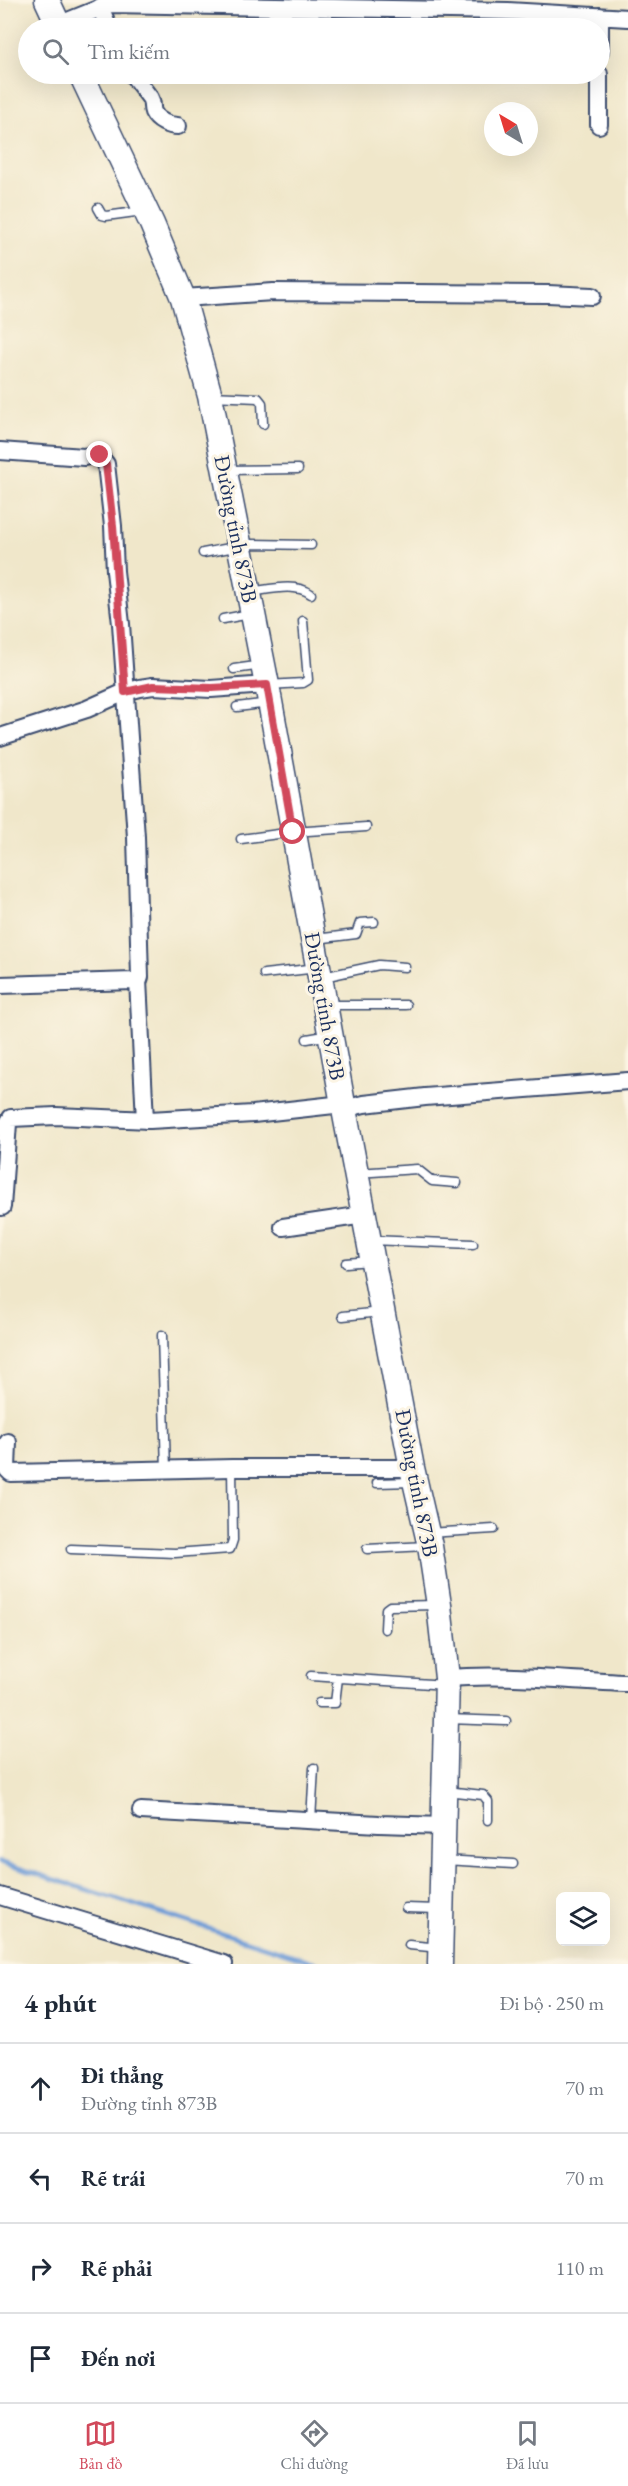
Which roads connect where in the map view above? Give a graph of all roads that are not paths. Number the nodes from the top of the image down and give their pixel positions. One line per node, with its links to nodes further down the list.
1 (47, 0): 5 (main road)
2 (328, 4): 3 (street); 4 (street)
3 (99, 7): 6 (street); 7 (street)
4 (600, 16): 8 (street)
5 (58, 18)
6 (76, 18)
7 (104, 18)
8 (628, 18)
9 (86, 84): 15 (main road, Đường tỉnh 873B)
10 (139, 84): 13 (street)
11 (599, 84): 12 (street)
12 (599, 125)
13 (178, 126)
14 (98, 208): 15 (lane)
15 (146, 210): 17 (main road, Đường tỉnh 873B)
16 (592, 297): 17 (street)
17 (183, 298): 18 (main road, Đường tỉnh 873B)
18 (210, 396): 19 (lane); 22 (main road, Đường tỉnh 873B)
19 (263, 424)
20 (0, 451): 32 (street)
21 (298, 469): 22 (lane)
22 (224, 470): 23 (main road, Đường tỉnh 873B)
23 (240, 545): 24 (lane); 25 (lane); 27 (main road, Đường tỉnh 873B)
24 (311, 545)
25 (202, 553)
26 (311, 594): 27 (lane)
27 (251, 603): 28 (lane); 31 (main road, Đường tỉnh 873B)
28 (223, 619)
29 (303, 621): 31 (lane)
30 (234, 669): 31 (lane)
31 (267, 684): 32 (street); 33 (lane); 36 (main road, Đường tỉnh 873B)
32 (125, 692): 34 (street); 43 (street)
33 (237, 708)
34 (0, 737)
35 (366, 827): 36 (lane)
36 (293, 832): 37 (lane); 39 (main road, Đường tỉnh 873B)
37 (241, 839)
38 (374, 922): 39 (lane)
39 (313, 939): 41 (main road, Đường tỉnh 873B)
40 (405, 967): 41 (lane)
41 (319, 973): 42 (lane); 46 (main road, Đường tỉnh 873B)
42 (264, 974)
43 (138, 980): 44 (street); 49 (street)
44 (0, 985)
45 (406, 1005): 46 (lane)
46 (325, 1006): 48 (main road, Đường tỉnh 873B)
47 (628, 1081): 48 (street)
48 (350, 1106): 49 (street); 50 (main road, Đường tỉnh 873B)
49 (145, 1120): 52 (street)
50 (356, 1173): 51 (lane); 53 (main road, Đường tỉnh 873B)
51 (457, 1183)
52 (2, 1207)
53 (364, 1215): 54 (street); 56 (main road, Đường tỉnh 873B)
54 (283, 1227)
55 (473, 1244): 56 (lane)
56 (371, 1250): 57 (lane); 58 (main road, Đường tỉnh 873B)
57 (346, 1263)
58 (383, 1312): 59 (lane); 64 (main road, Đường tỉnh 873B)
59 (343, 1316)
60 (162, 1335): 63 (lane)
61 (8, 1442): 63 (street)
62 (232, 1468): 63 (street); 64 (street); 68 (lane)
63 (166, 1470)
64 (414, 1475): 65 (lane); 67 (main road, Đường tỉnh 873B)
65 (376, 1483)
66 (494, 1529): 67 (lane)
67 (429, 1539): 69 (lane); 70 (main road, Đường tỉnh 873B)
68 (71, 1549)
69 (367, 1549)
70 (440, 1605): 71 (lane); 74 (main road, Đường tỉnh 873B)
71 (385, 1629)
72 (311, 1676): 73 (lane)
73 (338, 1678): 74 (lane); 76 (lane)
74 (453, 1680): 75 (street); 77 (main road, Đường tỉnh 873B)
75 (628, 1683)
76 (319, 1703)
77 (446, 1719): 78 (lane); 80 (main road, Đường tỉnh 873B)
78 (506, 1721)
79 (314, 1768): 82 (lane)
80 (445, 1791): 83 (lane); 84 (main road, Đường tỉnh 873B)
81 (141, 1810): 82 (street)
82 (311, 1820): 84 (street)
83 (488, 1820)
84 (444, 1826): 85 (main road, Đường tỉnh 873B)
85 (444, 1860): 86 (lane); 89 (main road, Đường tỉnh 873B)
86 (513, 1864)
87 (0, 1896): 92 (street)
88 (406, 1908): 89 (lane)
89 (442, 1909): 91 (main road, Đường tỉnh 873B)
90 (409, 1945): 91 (lane)
91 (441, 1960)
92 (224, 1964)

